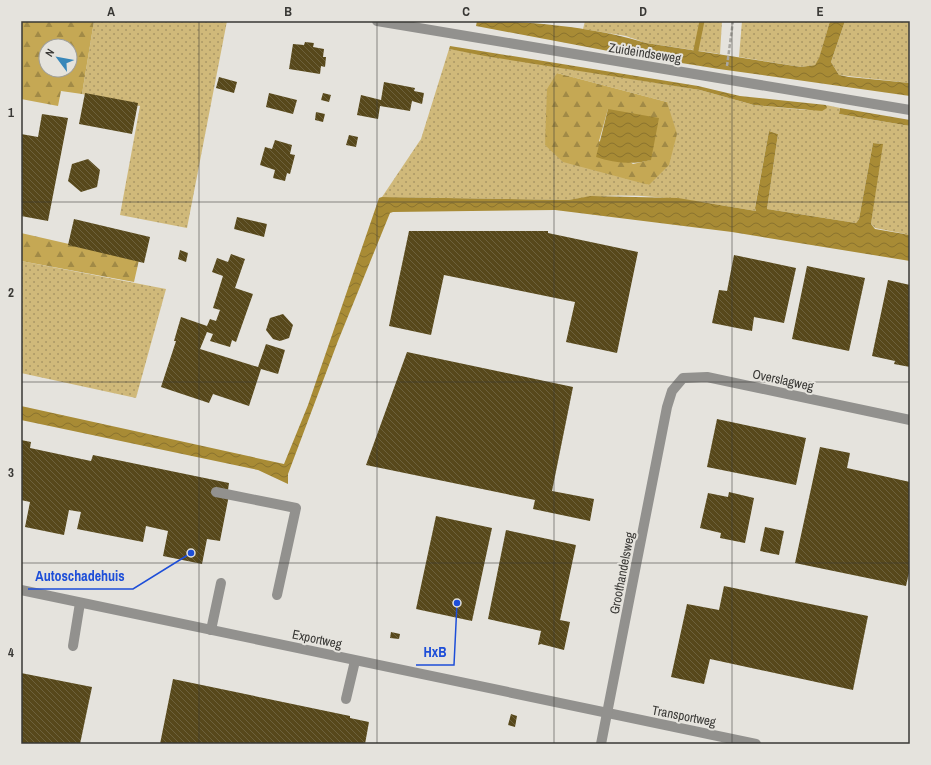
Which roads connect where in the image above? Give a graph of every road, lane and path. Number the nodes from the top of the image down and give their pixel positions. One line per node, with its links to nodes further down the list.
1 (377, 21): 4 (street, Zuideindseweg)
2 (733, 21): 3 (path)
3 (726, 72)
4 (910, 110)
5 (667, 407): 6 (street, Overslagweg); 16 (street, Groothandelsweg)
6 (910, 420)
7 (216, 492): 10 (street)
8 (221, 583): 12 (street)
9 (21, 590): 11 (street, Exportweg)
10 (278, 595)
11 (80, 603): 12 (street, Exportweg); 13 (street)
12 (211, 630): 14 (street, Exportweg)
13 (73, 646)
14 (355, 661): 15 (street); 16 (street, Exportweg)
15 (346, 698)
16 (607, 714): 17 (street, Groothandelsweg); 18 (street, Transportweg)
17 (601, 744)
18 (756, 744)

